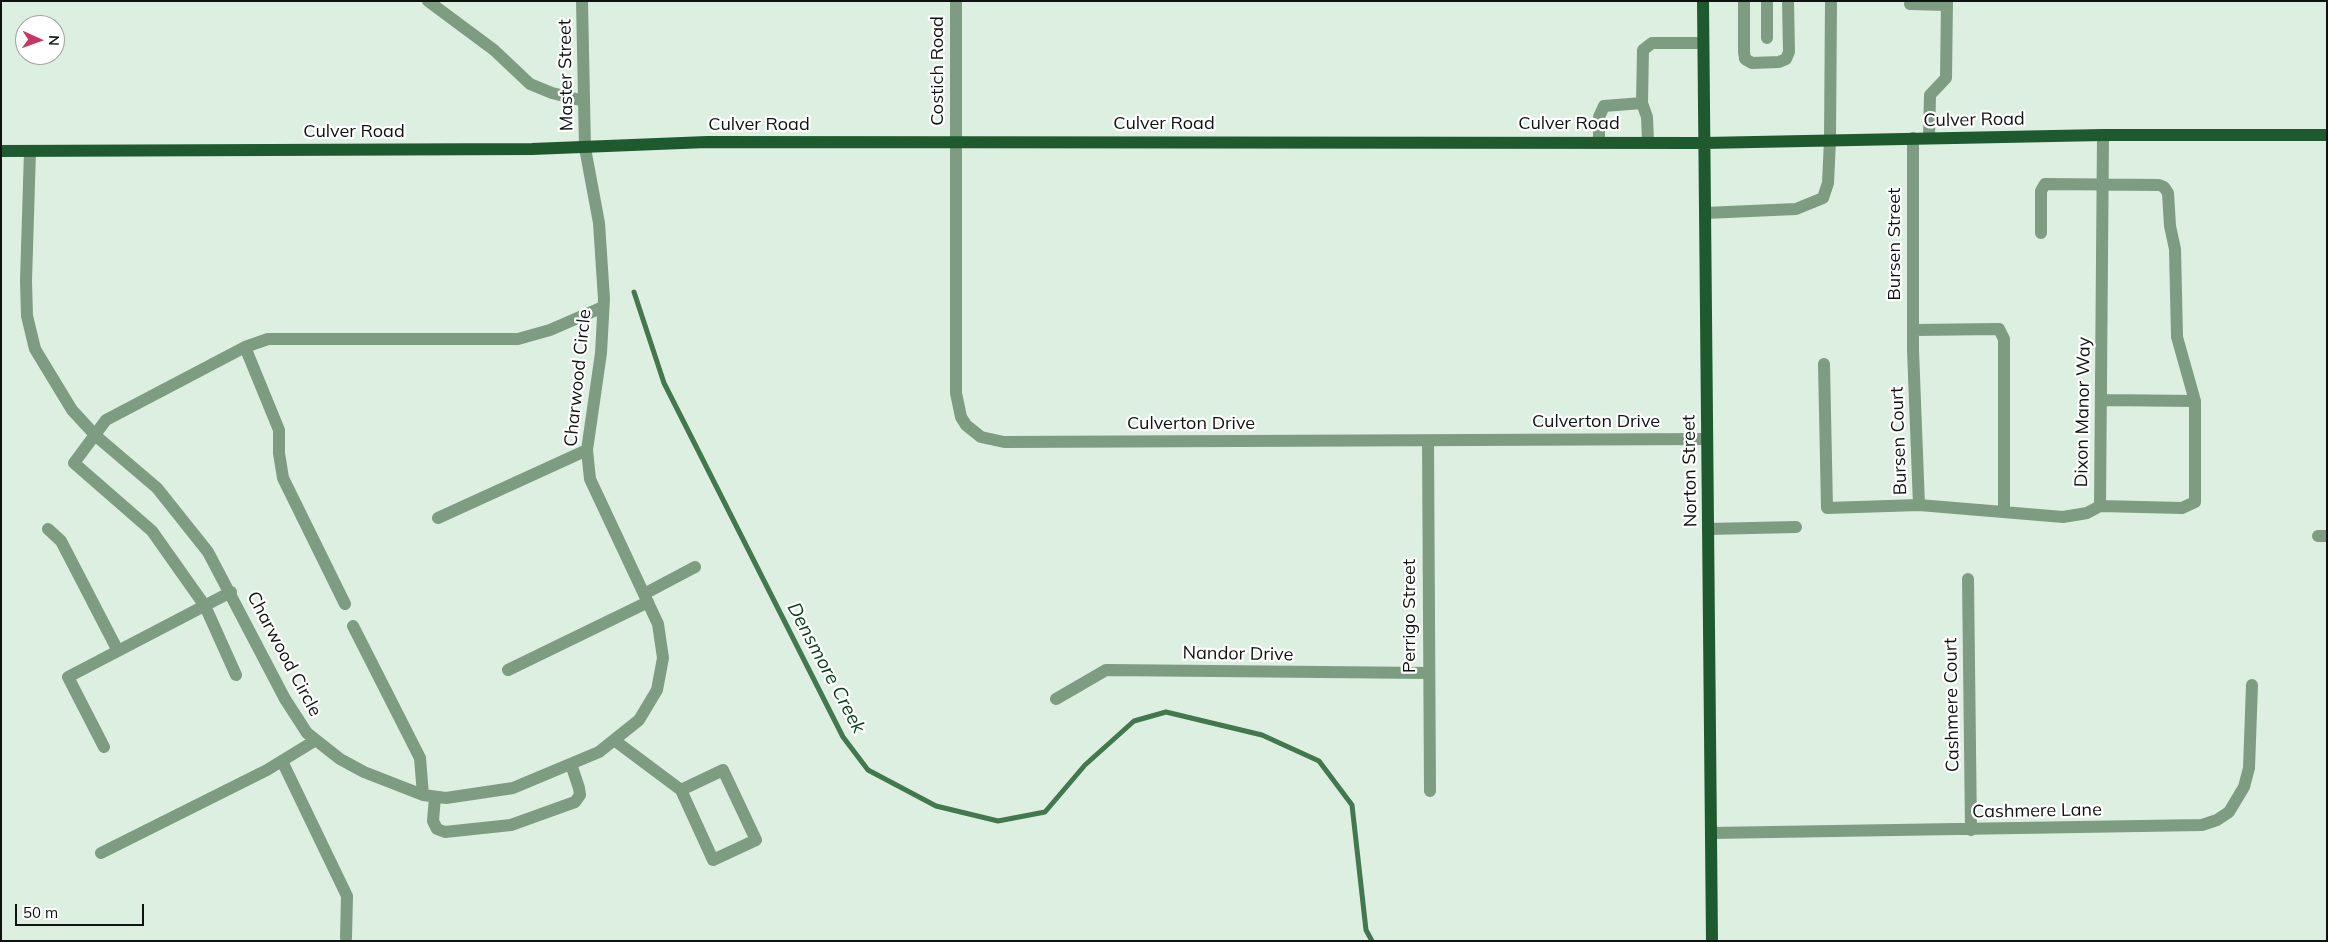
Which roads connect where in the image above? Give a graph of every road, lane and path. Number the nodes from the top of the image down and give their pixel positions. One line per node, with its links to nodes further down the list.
1 (428, 1): 13 (street)
2 (582, 1): 13 (street, Master Street)
3 (956, 1): 20 (street, Costich Road)
4 (1703, 1): 12 (main road, Norton Street)
5 (1744, 1): 7 (street)
6 (1767, 1): 11 (street)
7 (1788, 1)
8 (1831, 1): 19 (street)
9 (1947, 3): 10 (street); 18 (street)
10 (1910, 4)
11 (1768, 38)
12 (1704, 43): 14 (street); 23 (main road, Norton Street)
13 (584, 101): 24 (street, Master Street)
14 (1642, 103): 21 (street); 22 (street)
15 (2103, 135): 16 (main road, Culver Road); 18 (main road, Culver Road); 27 (street, Dixon Manor Way)
16 (2327, 135)
17 (1913, 138): 18 (main road, Culver Road); 19 (main road, Culver Road); 31 (street, Bursen Street)
18 (1930, 138)
19 (1830, 140): 23 (main road, Culver Road); 28 (street)
20 (956, 141): 21 (main road, Culver Road); 24 (main road, Culver Road); 39 (street, Culverton Drive)
21 (1600, 142): 22 (main road, Culver Road)
22 (1648, 142): 23 (main road, Culver Road)
23 (1705, 142): 28 (main road, Norton Street)
24 (584, 148): 26 (main road, Culver Road); 30 (street, Charwood Circle)
25 (1, 151): 26 (main road, Culver Road)
26 (30, 151): 37 (street, Charwood Circle)
27 (2103, 183): 29 (street); 35 (street, Dixon Manor Way); 36 (street)
28 (1705, 213): 38 (main road, Norton Street)
29 (2041, 233)
30 (604, 307): 32 (street); 40 (street, Charwood Circle)
31 (1913, 330): 33 (street, Bursen Street); 43 (street)
32 (245, 347): 37 (street); 52 (street)
33 (1913, 350): 41 (street, Bursen Court)
34 (1824, 364): 41 (street, Bursen Court)
35 (2101, 400): 36 (street); 42 (street, Dixon Manor Way)
36 (2196, 401): 42 (street)
37 (96, 436): 50 (street, Charwood Circle); 53 (street)
38 (1707, 439): 39 (street, Culverton Drive); 47 (main road, Norton Street)
39 (1428, 441): 57 (street, Perrigo Street)
40 (587, 450): 44 (street); 51 (street, Charwood Circle)
41 (1919, 505): 43 (street, Dixon Manor Way)
42 (2100, 506): 43 (street, Dixon Manor Way)
43 (2004, 511)
44 (438, 518)
45 (1796, 527): 47 (street)
46 (48, 529): 55 (street)
47 (1708, 529): 70 (main road, Norton Street)
48 (695, 567): 51 (street)
49 (1968, 579): 69 (street, Cashmere Court)
50 (231, 592): 53 (street); 61 (street, Charwood Circle)
51 (646, 598): 56 (street); 62 (street, Charwood Circle)
52 (345, 604)
53 (205, 606): 55 (street); 58 (street)
54 (353, 626): 68 (street)
55 (118, 651): 63 (street)
56 (508, 670)
57 (1428, 673): 60 (street, Nandor Drive); 67 (street, Perrigo Street)
58 (236, 675)
59 (2252, 685): 69 (street, Cashmere Lane)
60 (1056, 698)
61 (316, 740): 64 (street); 68 (street, Charwood Circle)
62 (614, 740): 65 (street, Charwood Circle); 66 (street)
63 (104, 748)
64 (282, 761): 71 (street); 72 (street)
65 (571, 764): 68 (street, Charwood Circle); 68 (street)
66 (681, 790): 66 (street)
67 (1430, 791)
68 (429, 796)
69 (1971, 830): 70 (street, Cashmere Lane)
70 (1711, 833): 73 (main road, Norton Street)
71 (101, 853)
72 (346, 938)
73 (1712, 941)

